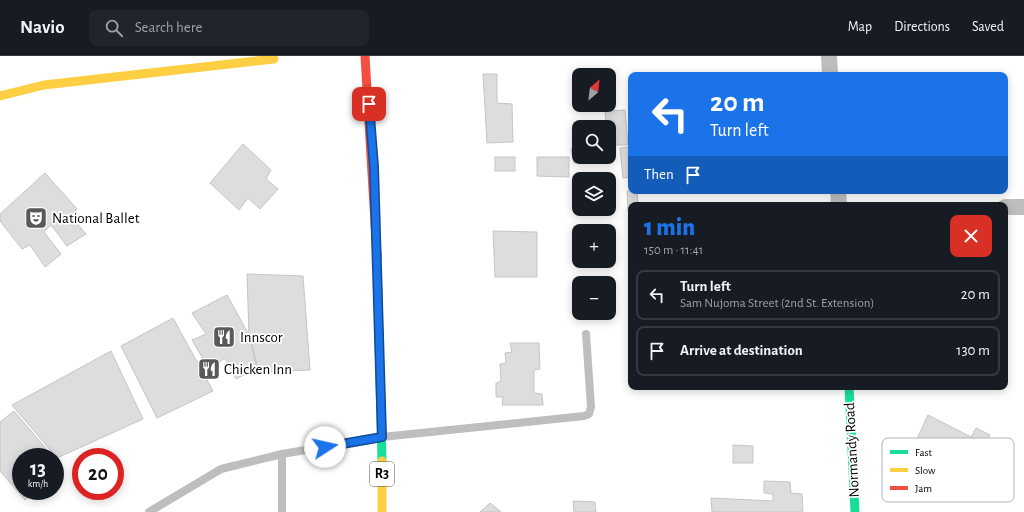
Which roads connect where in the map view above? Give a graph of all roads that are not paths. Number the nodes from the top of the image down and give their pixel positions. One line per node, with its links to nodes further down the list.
1 (365, 56): 10 (main road, R3)
2 (829, 56): 4 (street)
3 (274, 60): 5 (main road)
4 (830, 72)
5 (0, 96)
6 (1008, 207): 7 (street)
7 (1024, 207)
8 (586, 334): 10 (lane)
9 (849, 390): 15 (main road, Normandy Road)
10 (382, 437): 11 (lane); 14 (main road, R3)
11 (282, 454): 12 (lane); 13 (lane)
12 (149, 512)
13 (282, 512)
14 (382, 512)
15 (855, 512)

